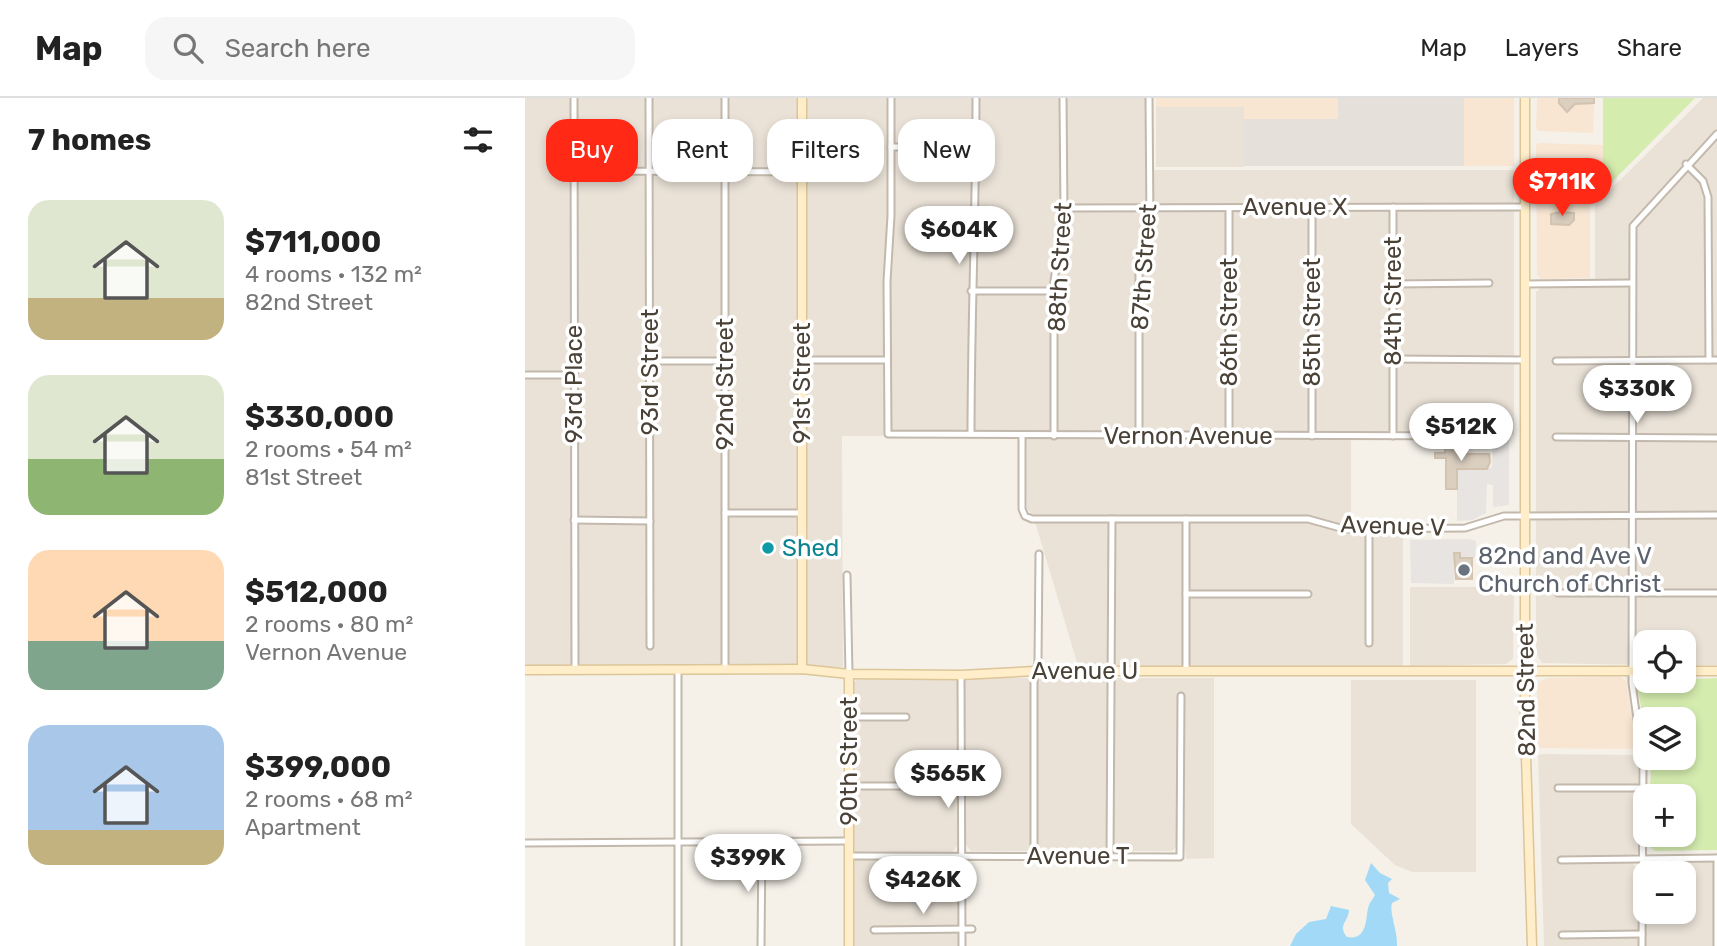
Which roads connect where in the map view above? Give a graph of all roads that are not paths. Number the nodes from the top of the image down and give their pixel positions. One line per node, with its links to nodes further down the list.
1 (574, 98): 10 (street, 93rd Place)
2 (649, 98): 19 (street, 93rd Street)
3 (725, 98): 11 (street, 92nd Street)
4 (802, 98): 12 (street, 91st Street)
5 (891, 98): 15 (street)
6 (976, 98): 13 (street)
7 (1063, 98): 26 (street, 88th Street)
8 (1149, 98): 27 (street, 87th Street)
9 (1525, 98): 25 (street, 82nd Street)
10 (574, 119)
11 (725, 119)
12 (802, 119)
13 (976, 119)
14 (1717, 134): 17 (street)
15 (891, 147): 16 (street); 38 (street)
16 (898, 147)
17 (1686, 164): 31 (street); 40 (street)
18 (638, 171): 19 (street)
19 (650, 171): 42 (street, 93rd Street)
20 (574, 182): 47 (street, 93rd Place)
21 (726, 182): 43 (street, 92nd Street)
22 (802, 182): 37 (street, 91st Street)
23 (976, 182): 34 (street)
24 (1393, 207): 25 (street, Avenue X); 29 (street, Avenue X); 32 (street, 84th Street)
25 (1525, 207): 33 (street, 82nd Street)
26 (1064, 208): 27 (street, Avenue X); 35 (street, 88th Street)
27 (1149, 208): 28 (street, Avenue X); 51 (street, 87th Street)
28 (1229, 208): 29 (street, Avenue X); 52 (street, 86th Street)
29 (1312, 208): 53 (street, 85th Street)
30 (1489, 283): 32 (street)
31 (1631, 283): 33 (street); 45 (street)
32 (1393, 284): 36 (street, 84th Street)
33 (1525, 284): 39 (street, 82nd Street)
34 (971, 291): 35 (street); 48 (street)
35 (1055, 291): 50 (street, 88th Street)
36 (1393, 359): 39 (street); 54 (street, 84th Street)
37 (802, 360): 38 (street); 60 (street, 91st Street)
38 (887, 360): 48 (street, Vernon Avenue)
39 (1525, 360): 61 (street, 82nd Street)
40 (1709, 360): 41 (street); 45 (street)
41 (1717, 360)
42 (650, 361): 43 (street); 67 (street, 93rd Street)
43 (725, 361): 59 (street, 92nd Street)
44 (1556, 361): 45 (street)
45 (1631, 361): 57 (street)
46 (525, 375): 47 (street)
47 (574, 375): 66 (street, 93rd Place)
48 (971, 434): 49 (street, Vernon Avenue)
49 (1022, 436): 50 (street, Vernon Avenue); 64 (street, Avenue V)
50 (1054, 436): 51 (street, Vernon Avenue)
51 (1139, 436): 52 (street, Vernon Avenue)
52 (1229, 436): 53 (street, Vernon Avenue)
53 (1312, 436): 54 (street, Vernon Avenue)
54 (1393, 436): 55 (street, Vernon Avenue)
55 (1488, 436)
56 (1556, 437): 57 (street)
57 (1631, 438): 58 (street); 62 (street)
58 (1717, 438)
59 (726, 513): 60 (street); 82 (street, 92nd Street)
60 (802, 513): 78 (street, 91st Street)
61 (1525, 515): 62 (street, Avenue V); 68 (street, Avenue V); 86 (street, 82nd Street)
62 (1631, 515): 63 (street, Avenue V); 72 (street)
63 (1717, 515)
64 (1112, 519): 65 (street, Avenue V); 84 (street)
65 (1186, 519): 68 (street, Avenue V); 74 (street)
66 (574, 520): 67 (street); 80 (street, 93rd Place)
67 (650, 521): 77 (street, 93rd Street)
68 (1369, 529): 76 (street)
69 (1039, 554): 83 (street)
70 (846, 575): 90 (street, 90th Street)
71 (1558, 593): 72 (street)
72 (1632, 593): 73 (street); 87 (street)
73 (1717, 593)
74 (1186, 594): 75 (street); 85 (street)
75 (1308, 594)
76 (1369, 643)
77 (650, 646)
78 (802, 669): 82 (street, Avenue U); 90 (street, Avenue U)
79 (525, 670): 80 (street, Avenue U)
80 (575, 670): 81 (street, Avenue U)
81 (678, 670): 82 (street, Avenue U); 101 (street)
82 (726, 670)
83 (1037, 671): 84 (street, Avenue U); 91 (street, Avenue U); 107 (street)
84 (1112, 671): 85 (street, Avenue U); 108 (street)
85 (1186, 671): 86 (street, Avenue U)
86 (1525, 671): 87 (street, Avenue U); 121 (street, 82nd Street)
87 (1632, 671): 95 (street)
88 (1696, 671): 89 (street)
89 (1717, 671)
90 (849, 674): 91 (street, Avenue U); 93 (street, 90th Street)
91 (961, 675): 106 (street)
92 (1181, 696): 108 (street, Avenue T)
93 (849, 717): 94 (street); 96 (street, 90th Street)
94 (906, 717)
95 (1643, 784)
96 (849, 786): 97 (street); 100 (street, 90th Street)
97 (906, 786)
98 (1558, 788): 99 (street)
99 (1633, 788)
100 (849, 841): 102 (street); 105 (street, 90th Street)
101 (678, 842): 102 (street); 103 (street); 117 (street)
102 (762, 842): 118 (street)
103 (525, 843)
104 (1643, 847): 110 (street)
105 (849, 856): 106 (street, Avenue T); 119 (street, 90th Street)
106 (961, 856): 107 (street, Avenue T); 112 (street)
107 (1034, 856): 108 (street, Avenue T)
108 (1110, 857)
109 (1717, 858): 110 (street); 123 (street)
110 (1643, 859): 111 (street); 115 (street)
111 (1561, 860)
112 (961, 929): 113 (street); 114 (street); 120 (street)
113 (972, 929)
114 (874, 930)
115 (1641, 934): 116 (street); 122 (street)
116 (1562, 935)
117 (678, 946)
118 (761, 946)
119 (849, 946)
120 (962, 946)
121 (1532, 946)
122 (1642, 946)
123 (1717, 946)

